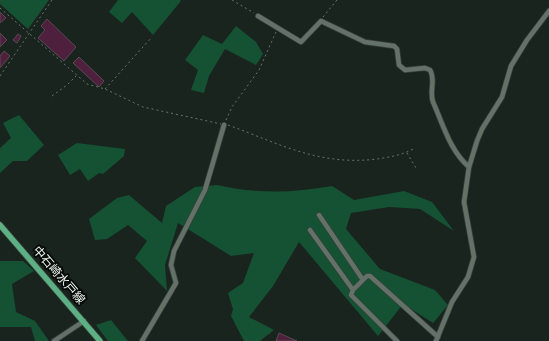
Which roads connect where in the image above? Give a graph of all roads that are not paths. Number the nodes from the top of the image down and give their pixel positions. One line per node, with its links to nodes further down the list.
1 (549, 11): 4 (street)
2 (258, 16): 4 (street)
3 (224, 125): 14 (street)
4 (469, 167): 11 (street)
5 (319, 215): 8 (street)
6 (0, 225): 10 (main road, 中石崎水戸線)
7 (310, 230): 9 (street)
8 (363, 280): 9 (street); 11 (street)
9 (353, 290): 15 (street)
10 (84, 321): 12 (street); 13 (main road, 中石崎水戸線)
11 (437, 339)
12 (54, 341)
13 (100, 341)
14 (142, 341)
15 (397, 341)

